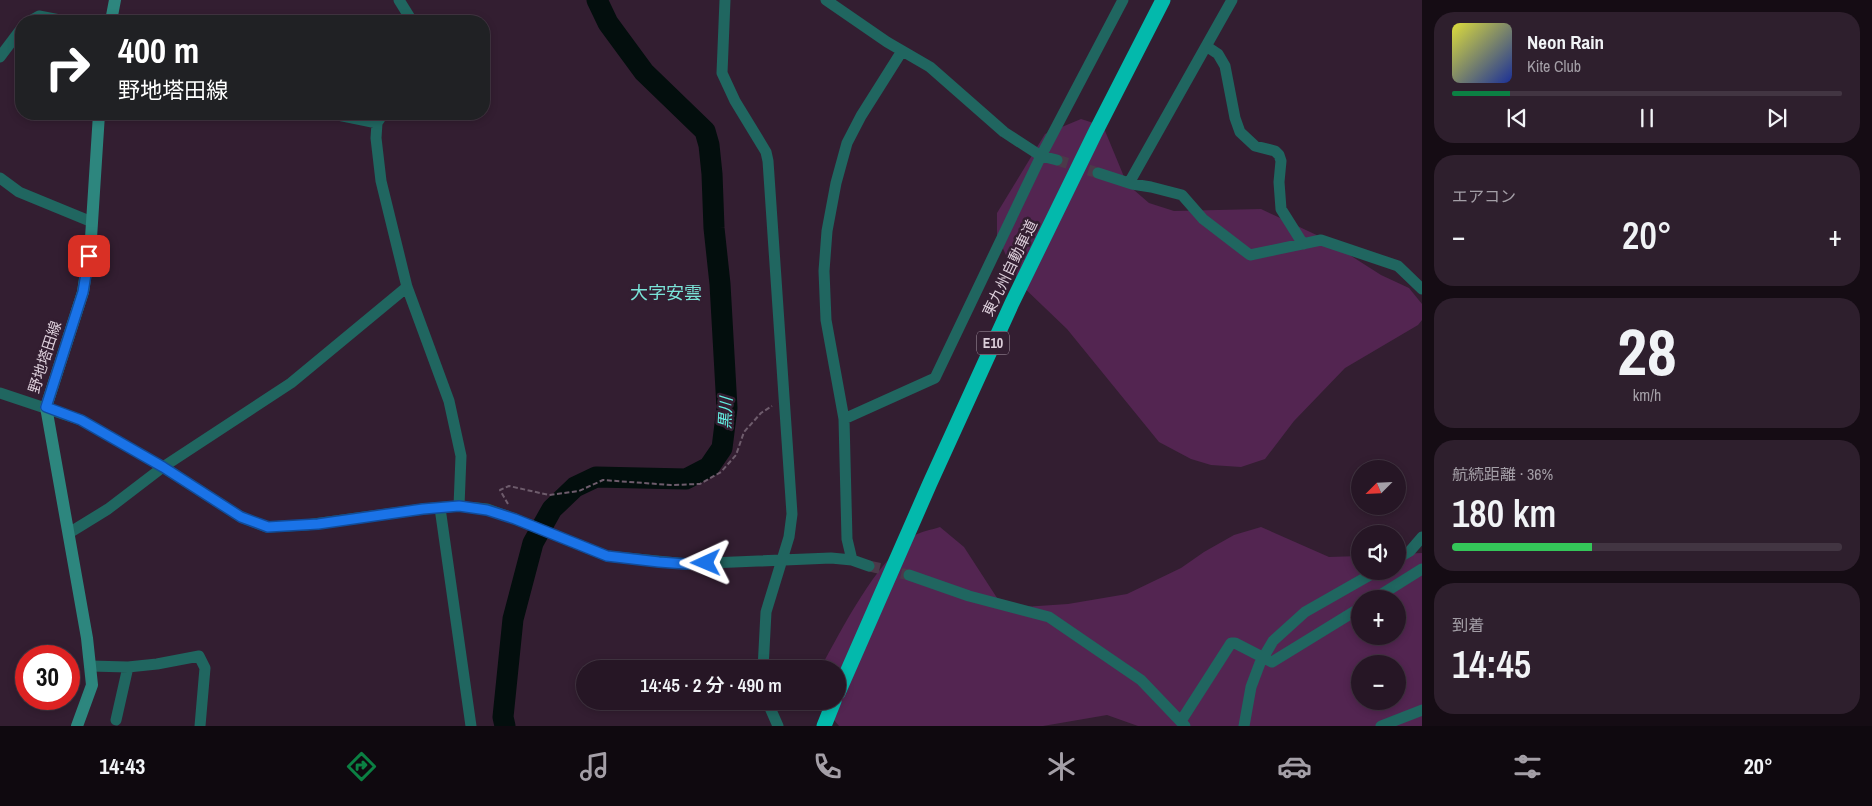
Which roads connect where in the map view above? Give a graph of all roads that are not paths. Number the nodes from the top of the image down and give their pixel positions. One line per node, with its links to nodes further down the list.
1 (115, 0): 8 (main road)
2 (399, 0): 9 (street)
3 (725, 0): 34 (street)
4 (826, 0): 12 (street)
5 (1123, 0): 16 (street)
6 (1163, 0): 46 (highway, 東九州自動車道 / E10)
7 (1232, 0): 11 (street)
8 (112, 15)
9 (408, 15)
10 (15, 37): 13 (street)
11 (1206, 46): 20 (street); 22 (street)
12 (902, 51): 16 (street); 27 (street)
13 (0, 57)
14 (99, 120): 21 (main road, 野地塔田線)
15 (380, 120): 23 (street)
16 (1041, 156): 17 (street); 27 (street)
17 (1057, 160)
18 (1098, 173): 20 (street)
19 (0, 178): 21 (street)
20 (1129, 183): 22 (street)
21 (92, 222): 26 (main road, 野地塔田線)
22 (1303, 244): 24 (street)
23 (407, 287): 28 (street); 29 (street)
24 (1422, 289)
25 (0, 393): 26 (street)
26 (46, 407): 28 (street); 31 (main road, 野地塔田線)
27 (844, 419): 35 (street)
28 (163, 467): 30 (street); 31 (street)
29 (459, 506): 30 (street); 34 (street)
30 (440, 508): 54 (street)
31 (69, 533): 44 (main road, 野地塔田線)
32 (1422, 537): 33 (street)
33 (1406, 553)
34 (782, 559): 35 (street); 43 (street)
35 (852, 560): 36 (street)
36 (869, 566)
37 (1422, 569): 40 (street)
38 (909, 575): 51 (street)
39 (1362, 580): 42 (street)
40 (1388, 590)
41 (1351, 614): 42 (street)
42 (1263, 659): 51 (street); 57 (street)
43 (764, 660)
44 (90, 666): 45 (street); 52 (main road, 野地塔田線)
45 (128, 667): 50 (street); 53 (street)
46 (846, 675)
47 (771, 710): 55 (street)
48 (830, 710): 56 (highway)
49 (1422, 710): 58 (street)
50 (116, 720)
51 (1183, 724)
52 (77, 726)
53 (200, 726)
54 (471, 726)
55 (778, 726)
56 (824, 726)
57 (1244, 726)
58 (1381, 726)

